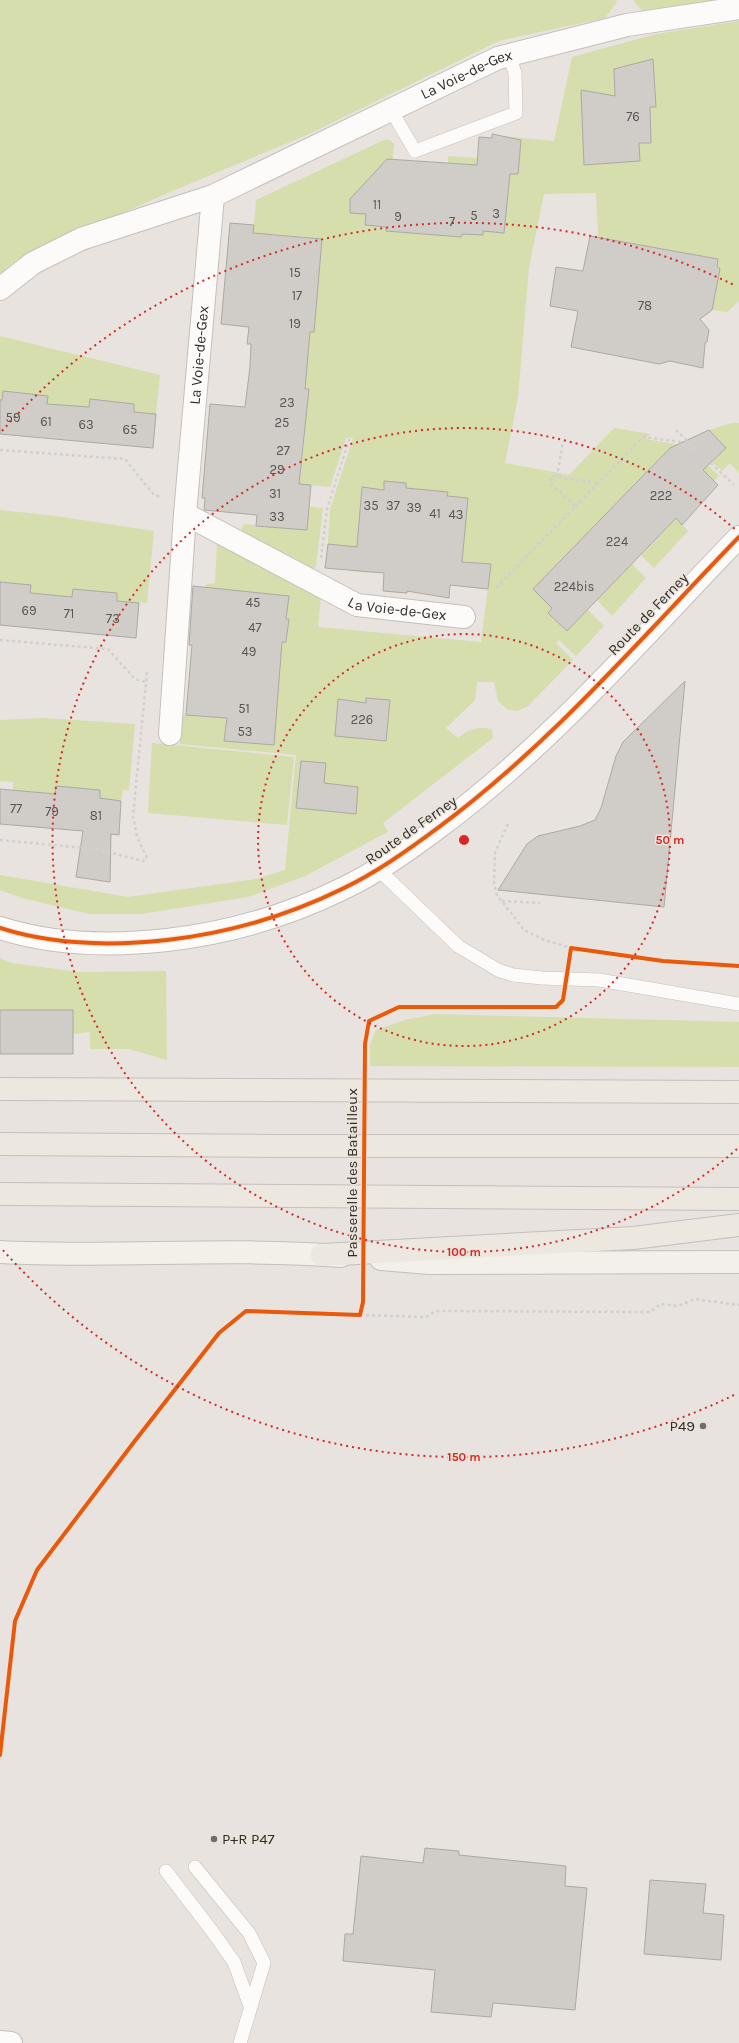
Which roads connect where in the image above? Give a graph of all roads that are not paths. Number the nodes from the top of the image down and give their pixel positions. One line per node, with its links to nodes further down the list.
1 (739, 8): 2 (street, La Voie-de-Gex)
2 (509, 55): 3 (street, La Voie-de-Gex); 3 (lane)
3 (391, 110): 4 (street, La Voie-de-Gex)
4 (213, 196): 5 (street, La Voie-de-Gex); 6 (street, La Voie-de-Gex)
5 (0, 289)
6 (185, 514): 8 (street, La Voie-de-Gex); 9 (street, La Voie-de-Gex)
7 (739, 537): 10 (street, Route de Ferney)
8 (464, 617)
9 (170, 734)
10 (378, 869): 11 (street, Route de Ferney); 12 (lane)
11 (0, 928)
12 (739, 1004)
13 (0, 1089): 14 (highway)
14 (739, 1092)
15 (0, 1144): 16 (highway)
16 (739, 1146)
17 (0, 1194): 18 (highway)
18 (739, 1199)
19 (739, 1225): 22 (highway)
20 (0, 1252): 21 (main road)
21 (31, 1254): 22 (main road); 23 (main road)
22 (322, 1255): 24 (main road)
23 (0, 1257)
24 (739, 1262)
25 (195, 1867): 27 (lane)
26 (166, 1871): 27 (lane)
27 (250, 2006): 30 (lane)
28 (0, 2042): 29 (street)
29 (11, 2043)
30 (240, 2043)

